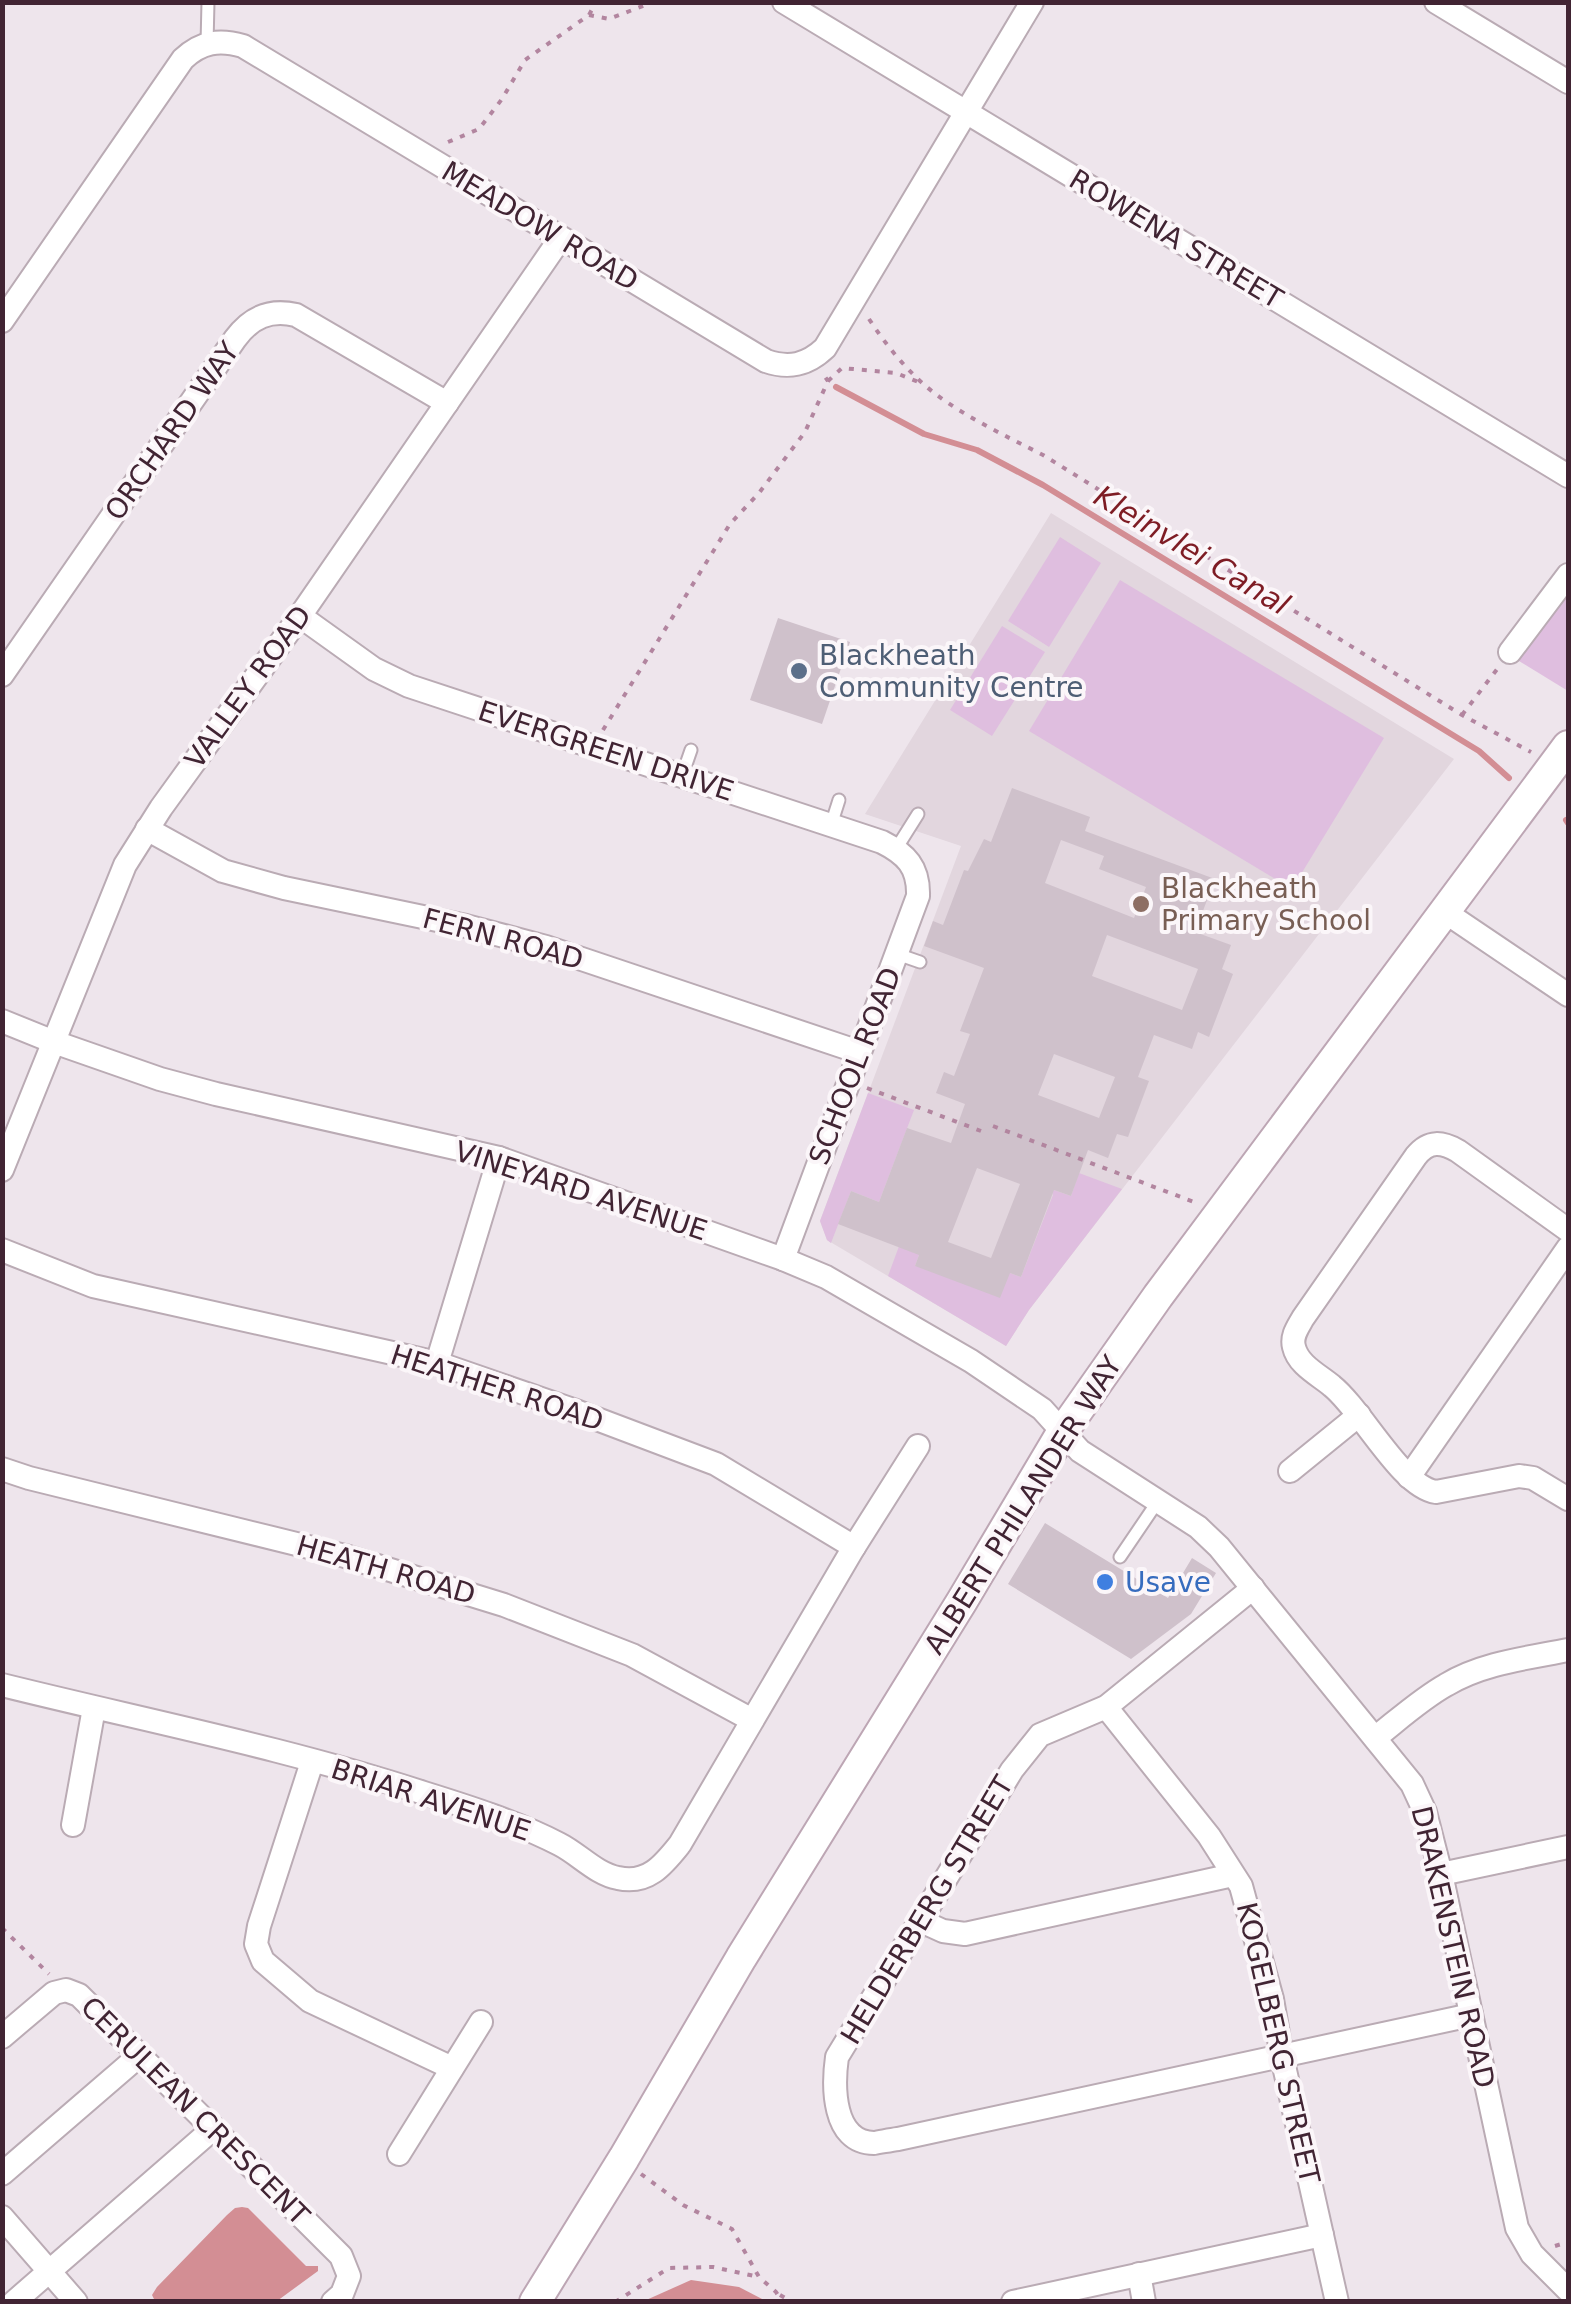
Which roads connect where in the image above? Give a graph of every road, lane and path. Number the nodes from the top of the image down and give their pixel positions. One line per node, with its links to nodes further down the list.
1 (208, 2): 8 (lane)
2 (596, 2): 7 (path)
3 (652, 2): 7 (path)
4 (784, 2): 10 (street, ROWENA STREET)
5 (1032, 2): 10 (street)
6 (1436, 2): 9 (street)
7 (589, 14): 11 (path)
8 (207, 44): 11 (street, MEADOW ROAD); 14 (street)
9 (1568, 82)
10 (966, 113): 13 (street); 19 (street, ROWENA STREET)
11 (420, 154): 12 (street, MEADOW ROAD)
12 (560, 239): 15 (street, MEADOW ROAD); 18 (street, VALLEY ROAD)
13 (856, 298): 15 (street); 17 (path)
14 (2, 321)
15 (814, 359): 16 (path)
16 (828, 382): 17 (path); 26 (path)
17 (923, 384): 24 (path)
18 (447, 403): 21 (street, VALLEY ROAD); 23 (street, ORCHARD WAY)
19 (1568, 476)
20 (1568, 575): 22 (street)
21 (300, 616): 26 (street, EVERGREEN DRIVE); 33 (street, VALLEY ROAD)
22 (1510, 652): 24 (path)
23 (2, 675)
24 (1462, 715): 28 (path)
25 (1568, 746): 28 (street, ALBERT PHILANDER WAY)
26 (596, 748): 29 (street, EVERGREEN DRIVE)
27 (691, 750): 29 (lane)
28 (1542, 767): 36 (street, ALBERT PHILANDER WAY)
29 (682, 776): 32 (street, EVERGREEN DRIVE)
30 (839, 800): 32 (lane)
31 (918, 814): 34 (lane)
32 (831, 826): 34 (street, EVERGREEN DRIVE)
33 (147, 829): 41 (street, VALLEY ROAD); 42 (street, FERN ROAD)
34 (896, 849): 35 (street, EVERGREEN DRIVE)
35 (916, 872): 37 (street, SCHOOL ROAD)
36 (1445, 912): 39 (street); 54 (street, ALBERT PHILANDER WAY)
37 (898, 954): 38 (lane); 42 (street, SCHOOL ROAD)
38 (920, 962)
39 (1568, 995)
40 (2, 1021): 41 (street, VINEYARD AVENUE)
41 (54, 1042): 46 (street, VINEYARD AVENUE); 47 (street, VALLEY ROAD)
42 (859, 1052): 43 (street, SCHOOL ROAD)
43 (848, 1081): 45 (path); 51 (street, SCHOOL ROAD)
44 (993, 1126): 48 (path)
45 (981, 1131)
46 (499, 1158): 51 (street, VINEYARD AVENUE); 52 (street)
47 (2, 1170)
48 (1202, 1205)
49 (1568, 1232): 53 (street); 58 (street)
50 (2, 1250): 52 (street, HEATHER ROAD)
51 (783, 1259): 54 (street, VINEYARD AVENUE)
52 (438, 1363): 61 (street, HEATHER ROAD)
53 (1359, 1415): 57 (street); 58 (street)
54 (1063, 1431): 60 (street, DRAKENSTEIN ROAD); 98 (street, ALBERT PHILANDER WAY)
55 (918, 1446): 61 (street, BRIAR AVENUE)
56 (2, 1469): 68 (street, HEATH ROAD)
57 (1290, 1472)
58 (1409, 1476): 59 (street)
59 (1568, 1499)
60 (1158, 1501): 62 (lane); 63 (street, DRAKENSTEIN ROAD)
61 (854, 1547): 68 (street, BRIAR AVENUE)
62 (1120, 1557)
63 (1253, 1588): 66 (street, HELDERBERG STREET); 69 (street, DRAKENSTEIN ROAD)
64 (1568, 1650): 69 (street)
65 (2, 1685): 67 (street, BRIAR AVENUE)
66 (1106, 1707): 74 (street, KOGELBERG STREET); 75 (street, HELDERBERG STREET)
67 (94, 1708): 70 (street, BRIAR AVENUE); 71 (street)
68 (752, 1720): 70 (street, BRIAR AVENUE)
69 (1375, 1738): 73 (street, DRAKENSTEIN ROAD)
70 (312, 1762): 83 (street)
71 (73, 1825)
72 (1568, 1846): 73 (street)
73 (1441, 1874): 78 (street, DRAKENSTEIN ROAD)
74 (1233, 1876): 75 (street); 82 (street, KOGELBERG STREET)
75 (921, 1921): 82 (street, HELDERBERG STREET)
76 (2, 1928): 77 (path)
77 (66, 1990): 80 (street, CERULEAN CRESCENT); 81 (street, CERULEAN CRESCENT)
78 (1471, 2015): 82 (street, HELDERBERG STREET); 93 (street, DRAKENSTEIN ROAD)
79 (480, 2022): 83 (street)
80 (2, 2037)
81 (140, 2054): 84 (street, CERULEAN CRESCENT); 87 (street)
82 (1282, 2057): 89 (street, KOGELBERG STREET)
83 (452, 2068): 85 (street)
84 (214, 2128): 90 (street); 97 (street, CERULEAN CRESCENT)
85 (399, 2154)
86 (636, 2170): 92 (path)
87 (2, 2174)
88 (2, 2217): 90 (street)
89 (1322, 2235): 91 (street); 104 (street, KOGELBERG STREET)
90 (49, 2271): 95 (street); 96 (street)
91 (1138, 2274): 102 (street); 103 (street)
92 (759, 2276): 94 (path); 99 (path)
93 (1568, 2290)
94 (776, 2292): 100 (path); 101 (path)
95 (14, 2302)
96 (76, 2302)
97 (333, 2302)
98 (535, 2302)
99 (615, 2302)
100 (782, 2302)
101 (792, 2302)
102 (1013, 2302)
103 (1144, 2302)
104 (1337, 2302)

